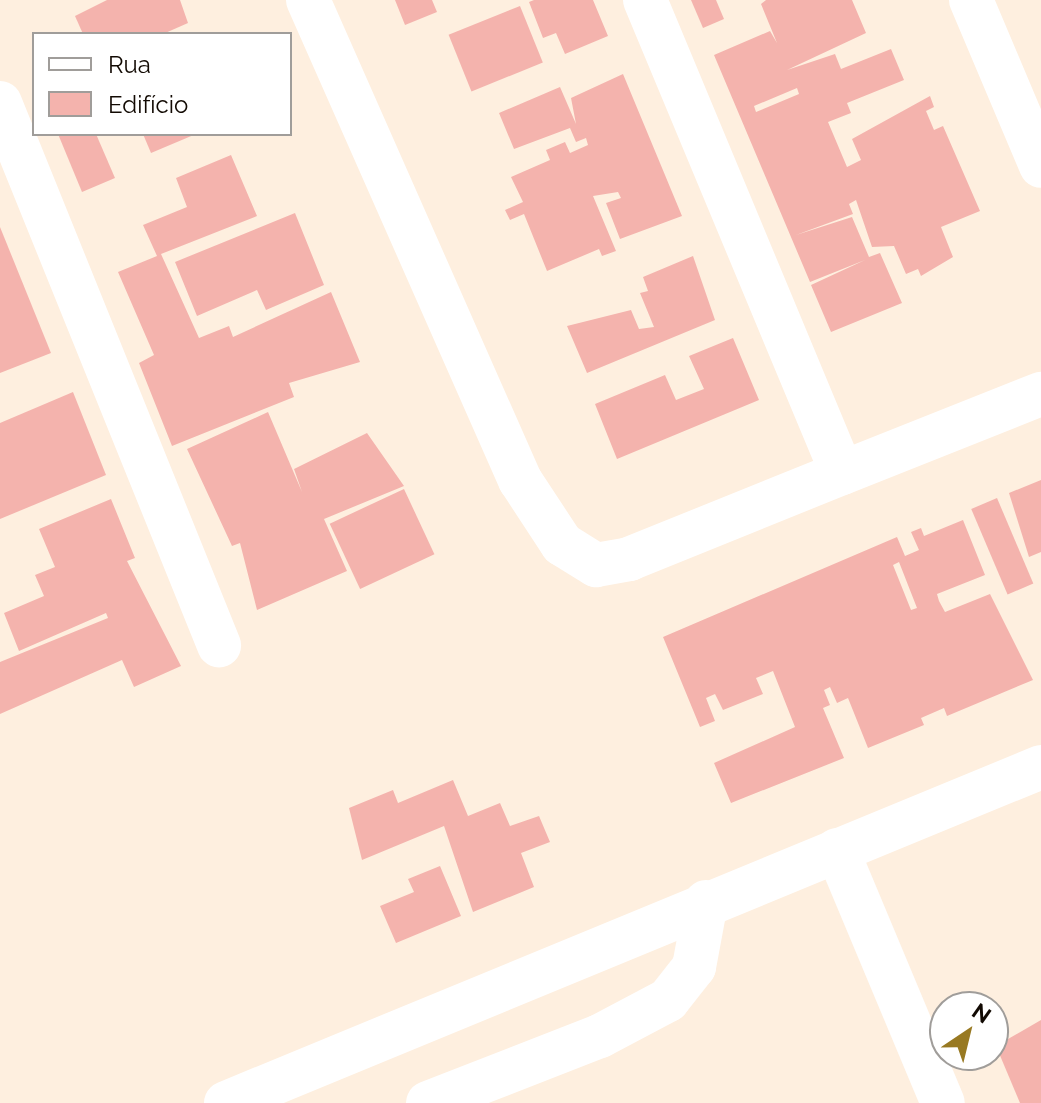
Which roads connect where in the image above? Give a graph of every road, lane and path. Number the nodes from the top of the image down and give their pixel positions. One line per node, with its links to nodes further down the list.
1 (308, 0): 7 (street)
2 (645, 0): 7 (street)
3 (971, 0): 5 (street)
4 (0, 103): 8 (street)
5 (1041, 166)
6 (1041, 394): 7 (street)
7 (842, 473)
8 (219, 645)
9 (1041, 767): 10 (street)
10 (837, 850): 11 (street); 14 (street)
11 (706, 902): 12 (street); 13 (street)
12 (226, 1103)
13 (428, 1103)
14 (943, 1103)

